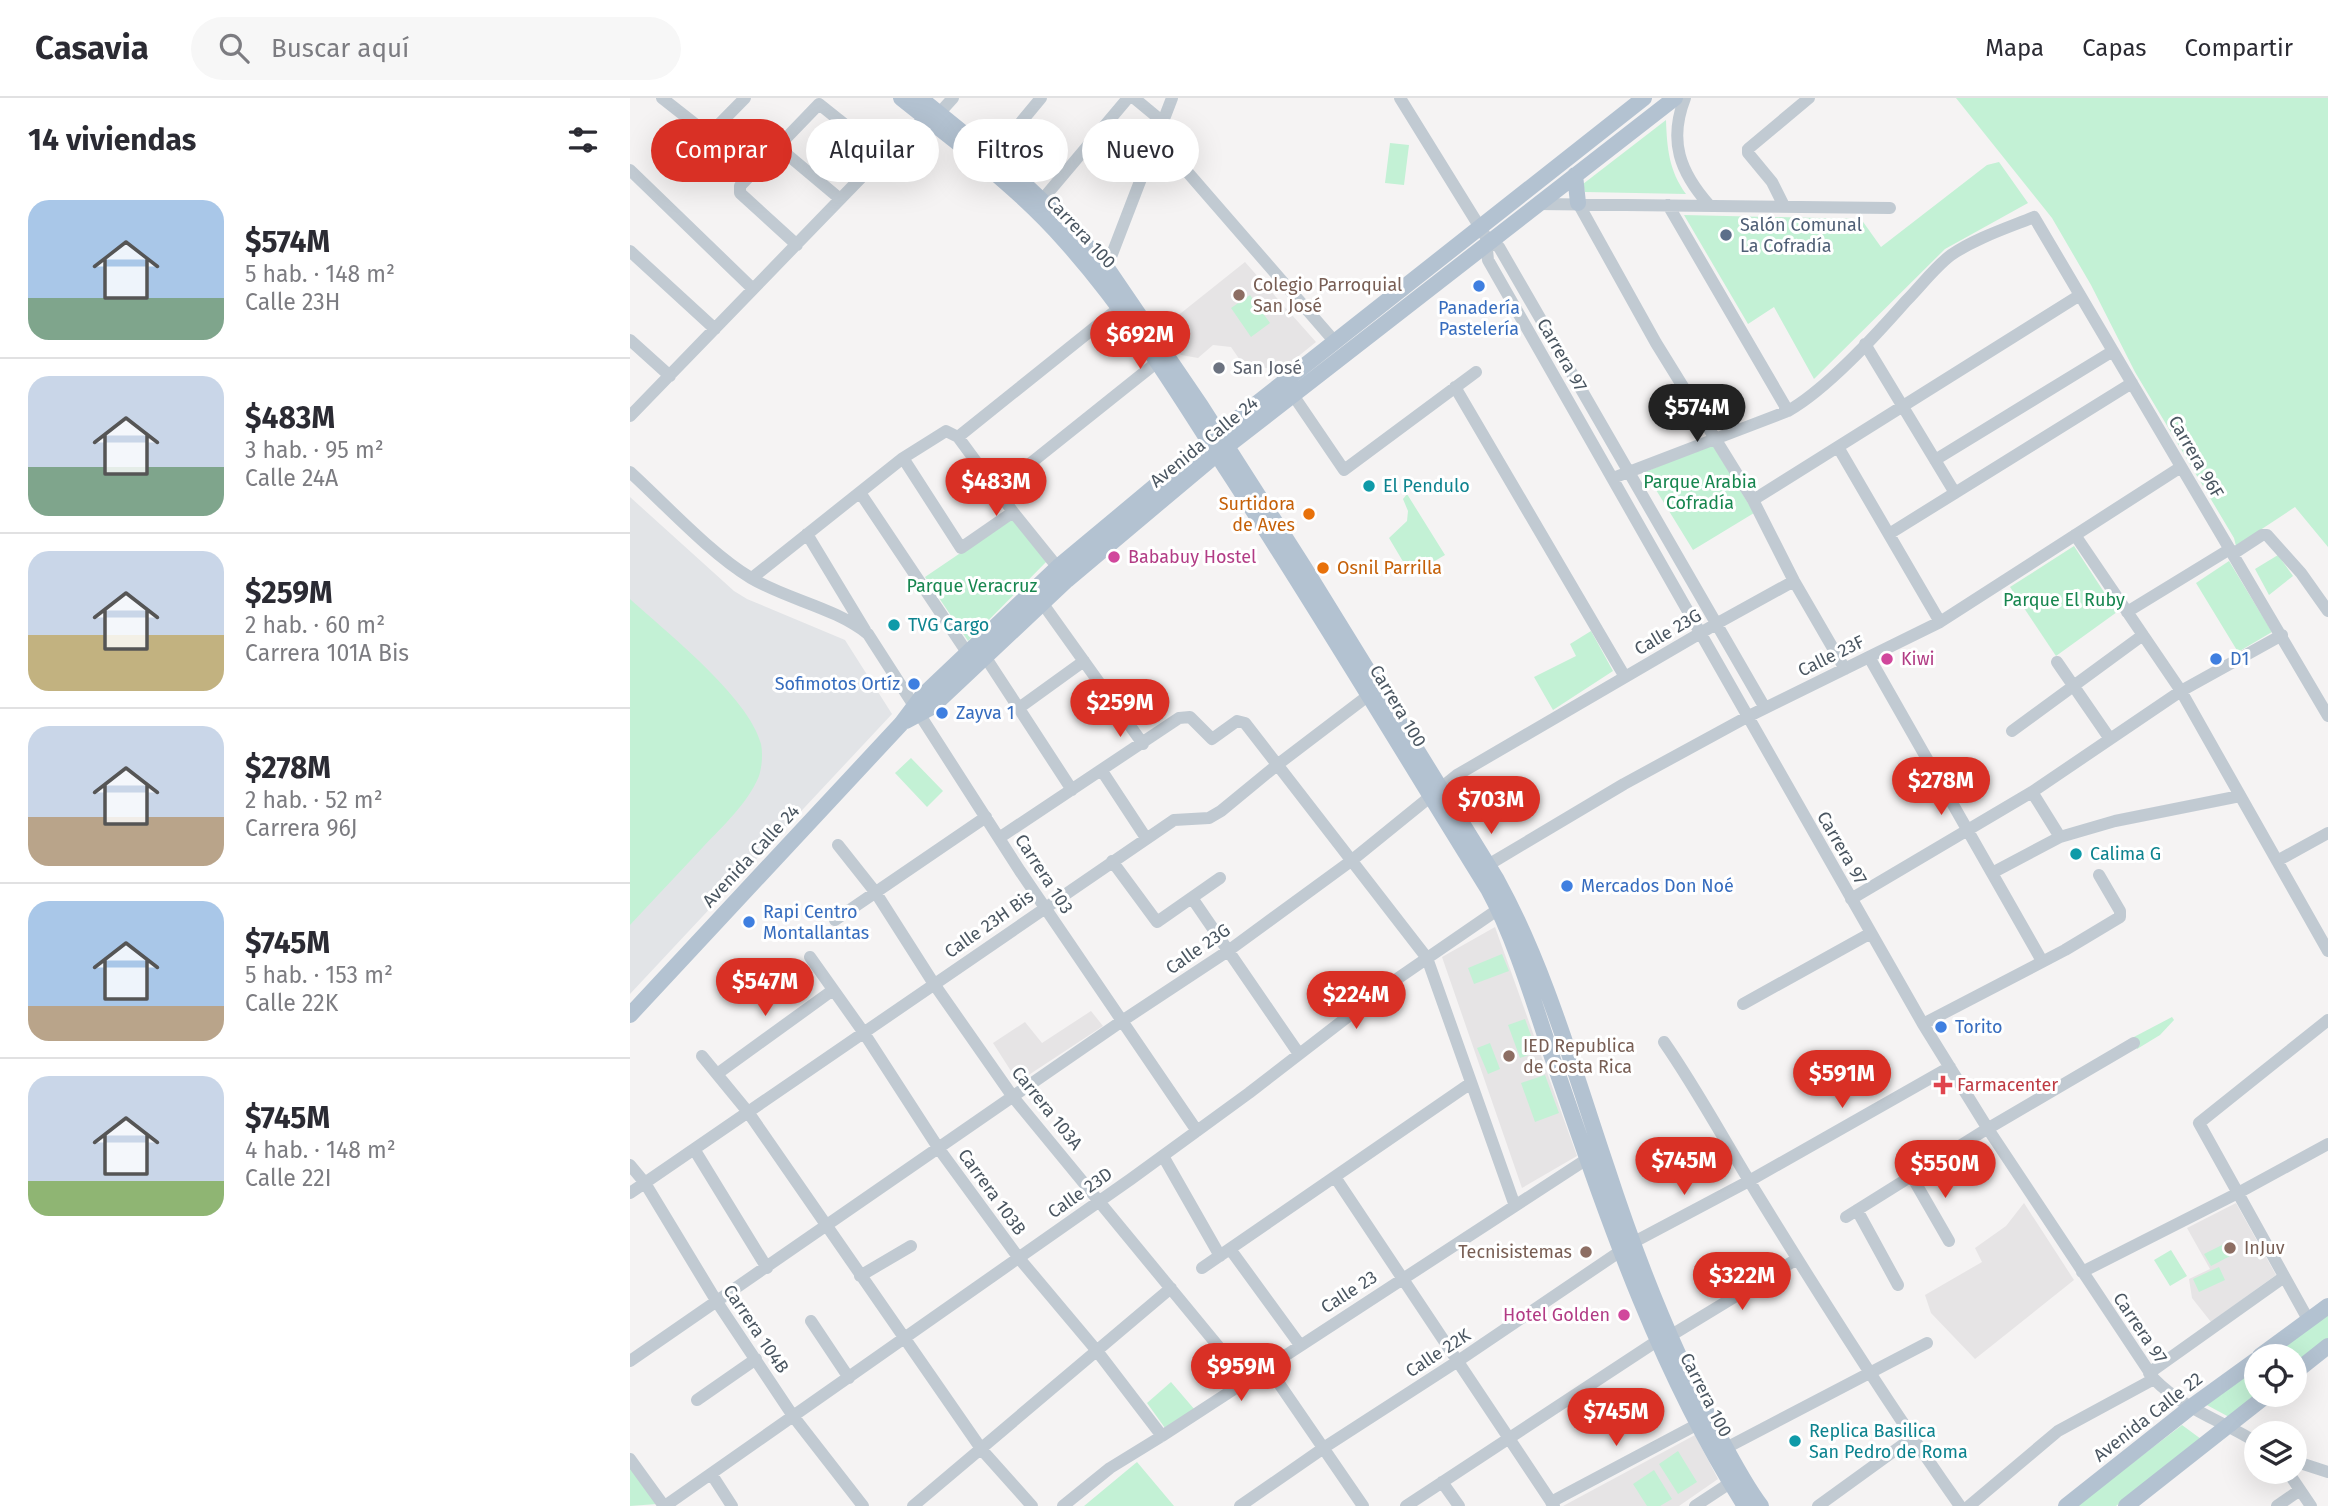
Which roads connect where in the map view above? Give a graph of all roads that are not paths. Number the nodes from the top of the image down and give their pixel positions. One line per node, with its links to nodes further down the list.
1 (662, 98): 16 (street)
2 (745, 98): 17 (street)
3 (901, 98): 15 (main road, Carrera 100)
4 (920, 98): 15 (main road, Carrera 100)
5 (953, 98): 15 (street)
6 (1041, 98): 20 (street)
7 (1128, 98): 34 (street)
8 (1134, 98): 21 (street)
9 (1172, 98): 22 (street)
10 (1400, 98): 41 (street, Carrera 97)
11 (1644, 98): 41 (main road, Avenida Calle 24)
12 (1675, 98): 27 (main road, Avenida Calle 24)
13 (1685, 98): 38 (street)
14 (1809, 98): 39 (street)
15 (932, 115): 19 (street); 23 (main road, Carrera 100); 44 (main road, Carrera 100)
16 (689, 119)
17 (725, 119)
18 (838, 119): 24 (street)
19 (927, 119)
20 (1024, 119)
21 (1159, 119)
22 (1164, 119)
23 (953, 129)
24 (792, 131)
25 (792, 159): 33 (street)
26 (630, 170): 45 (street)
27 (1575, 175): 35 (main road, Avenida Calle 24); 36 (main road)
28 (744, 182): 42 (street)
29 (855, 182): 33 (street)
30 (1022, 182): 34 (main road, Carrera 100)
31 (1140, 182): 44 (street)
32 (1196, 182): 50 (street)
33 (839, 198): 42 (street)
34 (1042, 200): 44 (main road, Carrera 100)
35 (1537, 204): 36 (street); 41 (main road, Avenida Calle 24)
36 (1578, 204): 37 (street); 63 (street)
37 (1668, 205): 38 (street); 60 (street)
38 (1709, 205): 39 (street)
39 (1784, 206): 40 (street)
40 (1890, 208)
41 (1484, 234): 50 (main road, Avenida Calle 24); 58 (main road, Avenida Calle 24); 70 (street, Carrera 97); 71 (street, Carrera 97)
42 (796, 245): 45 (street)
43 (630, 251): 48 (street)
44 (1104, 275): 47 (main road, Carrera 100); 64 (main road, Carrera 100)
45 (753, 289): 48 (street)
46 (2080, 295): 51 (street, Carrera 96F); 52 (street, Carrera 96F); 59 (street)
47 (1119, 308): 53 (main road, Carrera 100); 62 (street)
48 (715, 329): 55 (street)
49 (630, 340): 55 (street)
50 (1335, 342): 64 (main road, Avenida Calle 24)
51 (1865, 345): 59 (street); 60 (street)
52 (2113, 351): 56 (street, Carrera 96F); 67 (street)
53 (1156, 363): 64 (main road, Carrera 100); 72 (street)
54 (1476, 372): 57 (street)
55 (670, 376): 61 (street)
56 (2132, 383): 68 (street, Carrera 96F); 73 (street)
57 (1455, 387): 58 (street); 99 (street)
58 (1293, 395): 64 (main road, Avenida Calle 24)
59 (1902, 407): 65 (street); 67 (street)
60 (1788, 411): 63 (street)
61 (630, 416)
62 (953, 434): 66 (street); 72 (street)
63 (1714, 439): 70 (street); 75 (street)
64 (1218, 443): 81 (main road, Avenida Calle 24); 102 (main road, Carrera 100); 115 (main road, Carrera 100)
65 (1838, 447): 75 (street); 78 (street)
66 (904, 458): 74 (street); 76 (street)
67 (1935, 460): 73 (street)
68 (2182, 467): 79 (street, Calle 23F); 80 (street, Carrera 96F)
69 (630, 472): 82 (street, Carrera 103)
70 (1629, 472): 71 (street); 88 (street, Carrera 97)
71 (1613, 478): 89 (street, Carrera 97)
72 (997, 490): 76 (street)
73 (1955, 493): 78 (street)
74 (861, 494): 77 (street); 93 (street)
75 (1753, 500): 83 (street)
76 (1013, 512): 81 (street)
77 (807, 534): 82 (street); 90 (street, Carrera 103)
78 (1889, 534): 87 (street)
79 (2075, 535): 86 (street); 87 (street, Calle 23F)
80 (2232, 552): 85 (street); 86 (street); 92 (street, Carrera 96F)
81 (1063, 573): 84 (main road, Avenida Calle 24); 93 (main road, Avenida Calle 24)
82 (752, 579): 90 (street, Carrera 103)
83 (1794, 581): 88 (street, Calle 23G); 98 (street)
84 (1043, 604): 95 (main road, Avenida Calle 24); 96 (street)
85 (2328, 611)
86 (2127, 612): 91 (street)
87 (1940, 622): 94 (street, Calle 23F)
88 (1716, 624): 89 (street, Calle 23G); 104 (street, Carrera 97)
89 (1701, 633): 99 (street, Calle 23G); 107 (street, Carrera 97)
90 (868, 634): 105 (street, Carrera 103)
91 (2143, 635): 100 (street); 101 (street)
92 (2282, 635): 101 (street); 106 (street, Carrera 96F)
93 (968, 654): 105 (main road, Avenida Calle 24)
94 (1869, 657): 98 (street, Calle 23F); 118 (street)
95 (986, 658): 103 (street); 105 (main road, Avenida Calle 24)
96 (1084, 661): 103 (street); 110 (street)
97 (2057, 662): 100 (street)
98 (1844, 669): 104 (street, Calle 23F)
99 (1625, 677): 115 (street, Calle 23G)
100 (2075, 687): 108 (street); 109 (street)
101 (2181, 691): 109 (street); 116 (street)
102 (1369, 695): 111 (street, Calle 23H Bis); 115 (main road, Carrera 100)
103 (1019, 708): 113 (street)
104 (1765, 708): 107 (street, Calle 23F)
105 (918, 710): 117 (street, Carrera 103); 146 (main road, Avenida Calle 24)
106 (2328, 716)
107 (1747, 717): 127 (street, Calle 23F); 133 (street, Carrera 97)
108 (2012, 731)
109 (2110, 739): 114 (street)
110 (1143, 744): 111 (street); 112 (street)
111 (1278, 765): 122 (street, Calle 23H Bis); 125 (street)
112 (1102, 771): 113 (street); 122 (street)
113 (1072, 790): 121 (street)
114 (2032, 792): 118 (street); 120 (street)
115 (1436, 793): 125 (street, Calle 23G); 127 (main road, Carrera 100); 134 (main road, Carrera 100)
116 (2240, 796): 120 (street); 126 (street)
117 (986, 817): 121 (street, Carrera 103); 131 (street)
118 (1968, 831): 128 (street); 133 (street)
119 (2328, 833): 126 (street)
120 (2060, 837): 128 (street)
121 (999, 838): 135 (street, Carrera 103)
122 (1146, 838): 124 (street, Calle 23H Bis)
123 (838, 845): 131 (street, Carrera 103A)
124 (1112, 861): 132 (street); 135 (street, Calle 23H Bis)
125 (1351, 861): 138 (street, Calle 23G); 141 (street)
126 (2277, 861): 139 (street)
127 (1489, 866): 134 (main road, Carrera 100)
128 (1992, 873): 142 (street)
129 (2099, 875): 142 (street)
130 (1220, 878): 132 (street)
131 (876, 893): 136 (street); 143 (street, Carrera 103A)
132 (1192, 898): 138 (street)
133 (1851, 899): 137 (street, Carrera 97)
134 (1504, 905): 141 (street, Calle 23D); 166 (main road, Carrera 100); 179 (main road, Carrera 100)
135 (1044, 906): 143 (street, Calle 23H Bis); 148 (street, Carrera 103)
136 (835, 920)
137 (1871, 933): 145 (street); 149 (street, Carrera 97)
138 (1228, 951): 148 (street, Calle 23G); 153 (street)
139 (2328, 951)
140 (810, 957): 144 (street, Carrera 103B)
141 (1427, 958): 153 (street, Calle 23D); 157 (street)
142 (2042, 961): 149 (street)
143 (934, 984): 150 (street, Calle 23H Bis); 158 (street, Carrera 103A)
144 (834, 990): 150 (street, Carrera 103B); 156 (street)
145 (1744, 1004)
146 (630, 1015)
147 (2328, 1020): 173 (street)
148 (1122, 1021): 158 (street, Calle 23G); 161 (street, Carrera 103)
149 (1923, 1024): 155 (street, Carrera 97)
150 (864, 1033): 159 (street, Calle 23H Bis); 164 (street, Carrera 103B)
151 (1664, 1042): 170 (street)
152 (2134, 1043): 160 (street)
153 (1299, 1055): 161 (street, Calle 23D)
154 (702, 1056): 156 (street)
155 (1950, 1067): 160 (street, Carrera 97); 170 (street, Calle 22K)
156 (717, 1074): 159 (street)
157 (1471, 1083): 169 (street); 175 (street)
158 (1013, 1097): 164 (street, Calle 23G); 174 (street, Carrera 103A)
159 (748, 1112): 163 (street, Calle 23H Bis); 176 (street)
160 (1988, 1129): 168 (street); 185 (street, Carrera 97)
161 (1196, 1131): 165 (street, Calle 23D)
162 (2327, 1147): 173 (street)
163 (694, 1149): 171 (street, Calle 23H Bis); 183 (street)
164 (939, 1149): 176 (street, Calle 23G); 181 (street, Carrera 103B)
165 (1163, 1156): 174 (street, Calle 23D); 180 (street)
166 (1587, 1159): 175 (street, Calle 23); 179 (main road, Carrera 100)
167 (630, 1165): 171 (street, Carrera 104B)
168 (1911, 1175): 177 (street); 189 (street)
169 (1335, 1177): 180 (street); 188 (street)
170 (1749, 1181): 179 (street, Calle 22K); 182 (street)
171 (645, 1182): 172 (street, Calle 23H Bis); 191 (street, Carrera 104B)
172 (630, 1193)
173 (2238, 1193): 185 (street); 187 (street)
174 (1099, 1201): 181 (street, Calle 23D); 190 (street, Carrera 103A)
175 (1515, 1206): 188 (street, Calle 23)
176 (827, 1227): 183 (street, Calle 23G); 186 (street)
177 (1949, 1241)
178 (911, 1246): 186 (street)
179 (1628, 1246): 196 (main road, Carrera 100); 204 (street, Calle 22K)
180 (1225, 1252): 184 (street); 199 (street)
181 (1018, 1257): 195 (street, Calle 23D); 201 (street, Carrera 103B)
182 (1797, 1259): 196 (street); 208 (street)
183 (767, 1268): 191 (street, Calle 23G)
184 (1202, 1268)
185 (2082, 1272): 209 (street, Carrera 97)
186 (860, 1276): 195 (street)
187 (2284, 1277): 194 (street); 209 (street)
188 (1402, 1278): 199 (street, Calle 23); 204 (street)
189 (1898, 1285)
190 (1171, 1288): 201 (street); 211 (street, Carrera 103A)
191 (716, 1302): 202 (street, Carrera 104B); 203 (street, Calle 23G)
192 (2328, 1306): 194 (main road)
193 (811, 1321): 210 (street)
194 (2309, 1321): 198 (main road)
195 (905, 1338): 210 (street, Calle 23D); 224 (street)
196 (1664, 1338): 216 (main road, Carrera 100); 221 (street); 223 (main road, Carrera 100)
197 (1927, 1343): 208 (street)
198 (2277, 1344)
199 (1300, 1345): 206 (street, Calle 23)
200 (2328, 1347): 205 (main road)
201 (1097, 1351): 219 (street, Carrera 103B); 224 (street)
202 (756, 1359): 212 (street); 215 (street, Carrera 104B)
203 (630, 1361)
204 (1458, 1362): 221 (street); 222 (street, Calle 22K)
205 (2307, 1363)
206 (1268, 1366): 211 (street, Calle 23); 222 (street)
207 (2244, 1369): 213 (main road, Avenida Calle 22)
208 (1871, 1371): 220 (street); 223 (street)
209 (2152, 1376): 213 (street, Carrera 97); 250 (street)
210 (849, 1378): 215 (street, Calle 23D)
211 (1246, 1380): 219 (street, Calle 23)
212 (697, 1400)
213 (2191, 1407): 217 (street, Carrera 97); 251 (main road, Avenida Calle 22)
214 (2252, 1407): 217 (main road)
215 (793, 1416): 228 (street, Calle 23D); 237 (street, Carrera 104B)
216 (1698, 1424): 230 (main road, Carrera 100); 233 (street)
217 (2228, 1426): 218 (street, Carrera 97); 234 (main road)
218 (2244, 1435)
219 (1162, 1436): 240 (street, Calle 23)
220 (1912, 1438): 248 (street); 249 (street)
221 (1510, 1439): 229 (street); 233 (street)
222 (1324, 1448): 241 (street, Calle 22K); 242 (street)
223 (1726, 1448): 247 (main road, Carrera 100)
224 (982, 1450): 238 (street); 239 (street)
225 (630, 1459): 235 (street)
226 (2307, 1465): 227 (street)
227 (2328, 1472)
228 (712, 1475): 235 (street, Calle 23D); 236 (street)
229 (1442, 1482): 243 (street); 244 (street)
230 (1730, 1483): 245 (street); 246 (main road, Carrera 100)
231 (2296, 1484): 232 (street)
232 (2300, 1490): 252 (street); 253 (street)
233 (1552, 1504)
234 (2130, 1505)
235 (665, 1506)
236 (732, 1506)
237 (863, 1506)
238 (913, 1506)
239 (1032, 1506)
240 (1063, 1506)
241 (1241, 1506)
242 (1363, 1506)
243 (1406, 1506)
244 (1459, 1506)
245 (1695, 1506)
246 (1745, 1506)
247 (1761, 1506)
248 (1818, 1506)
249 (1960, 1506)
250 (1969, 1506)
251 (2066, 1506)
252 (2277, 1506)
253 (2311, 1506)

